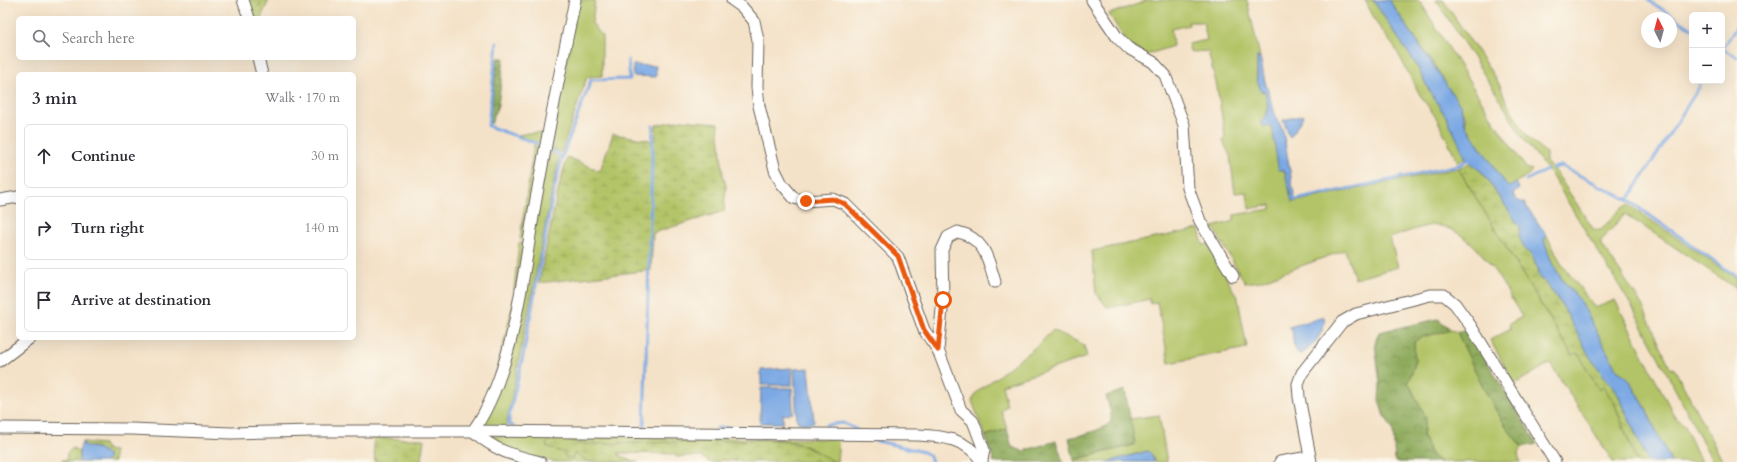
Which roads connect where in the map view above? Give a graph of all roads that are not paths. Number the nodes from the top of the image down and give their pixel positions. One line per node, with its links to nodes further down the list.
1 (244, 0): 5 (street)
2 (575, 0): 16 (street)
3 (732, 0): 13 (street)
4 (1092, 0): 10 (street)
5 (248, 16)
6 (258, 60): 7 (street)
7 (262, 72)
8 (16, 197): 9 (street)
9 (0, 200)
10 (1233, 276)
11 (994, 282): 13 (street)
12 (27, 340): 14 (street)
13 (938, 350): 18 (street)
14 (0, 361)
15 (0, 428): 16 (street)
16 (473, 431): 18 (street); 19 (street)
17 (1310, 459): 20 (street); 21 (street)
18 (982, 461)
19 (540, 462)
20 (1280, 462)
21 (1555, 462)

